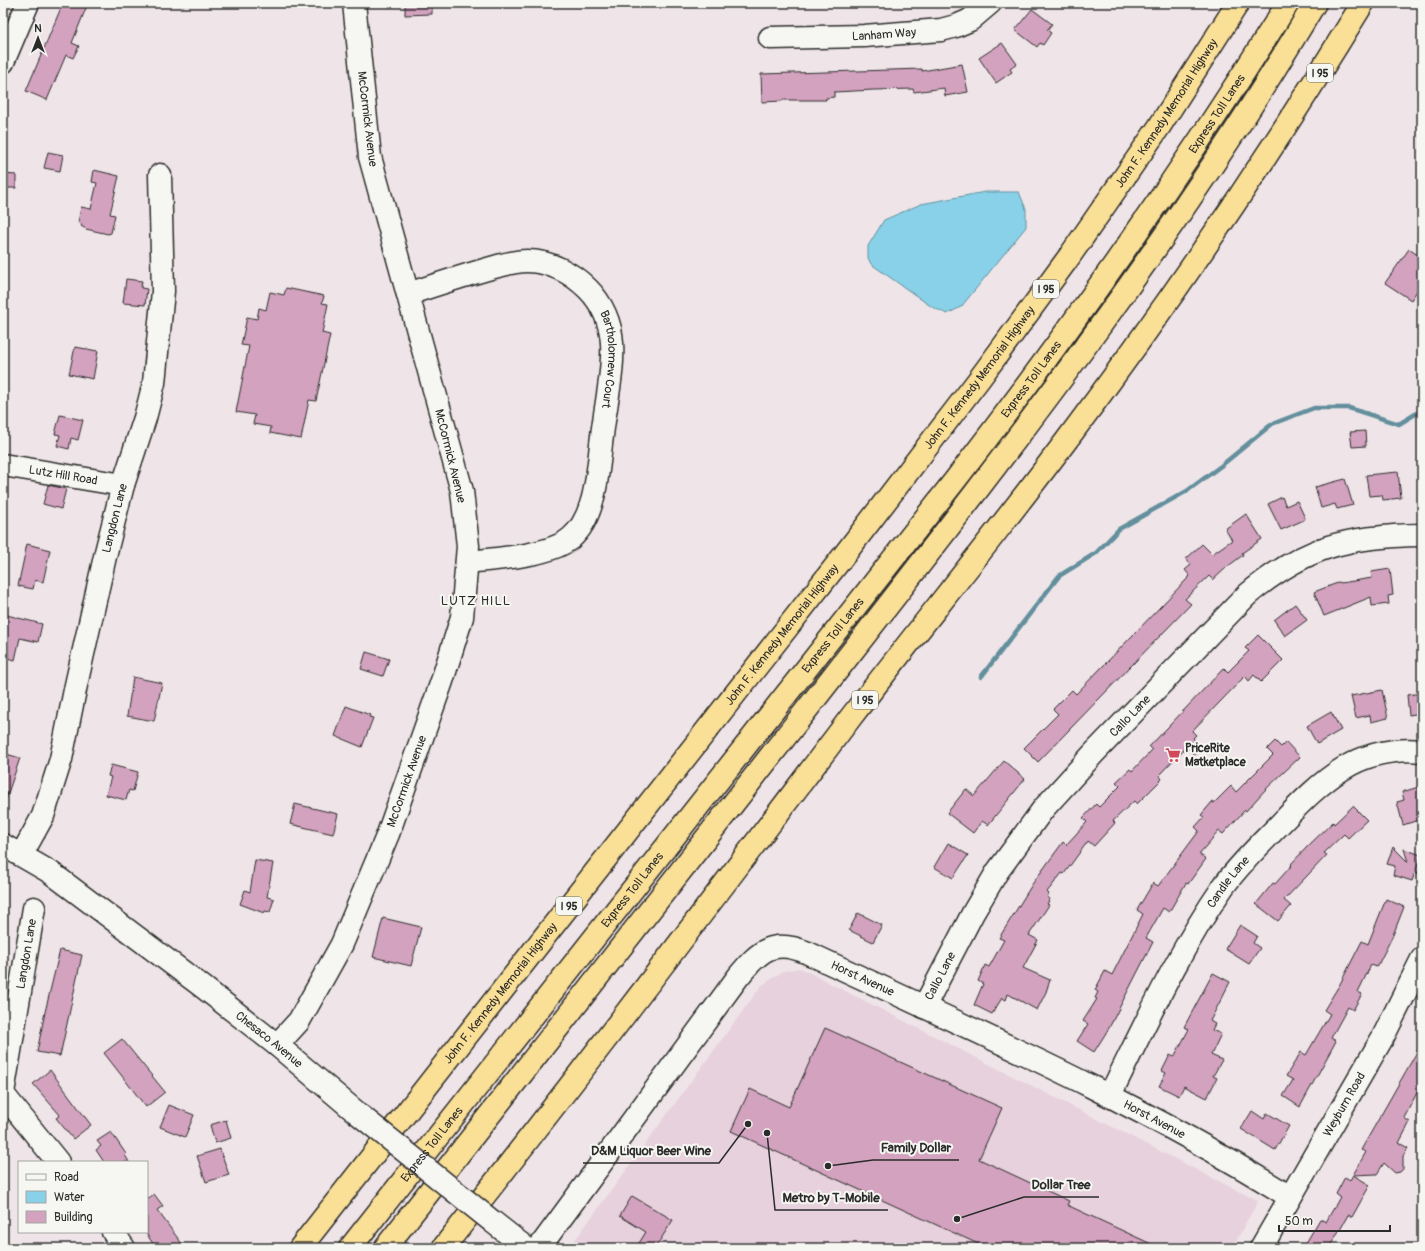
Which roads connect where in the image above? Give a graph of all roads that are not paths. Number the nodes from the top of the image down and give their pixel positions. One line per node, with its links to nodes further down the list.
1 (28, 3): 9 (street)
2 (354, 3): 11 (street, McCormick Avenue)
3 (990, 3): 8 (street, Lanham Way)
4 (1238, 3): 28 (highway, John F. Kennedy Memorial Highway / I 95)
5 (1288, 3): 29 (highway, Express Toll Lanes)
6 (1315, 3): 30 (highway, Express Toll Lanes)
7 (1363, 3): 31 (highway, I 95)
8 (770, 38)
9 (3, 62)
10 (160, 175): 13 (street, Langdon Lane)
11 (408, 294): 15 (street, McCormick Avenue); 15 (street, Bartholomew Court)
12 (3, 465): 13 (street, Lutz Hill Road)
13 (123, 485): 17 (street, Langdon Lane)
14 (1422, 535): 20 (street, Callo Lane)
15 (467, 562): 21 (street, McCormick Avenue)
16 (1422, 751): 23 (street, Candle Lane)
17 (12, 849): 21 (street, Chesaco Avenue)
18 (34, 908): 22 (street, Langdon Lane)
19 (1422, 959): 25 (street, Weyburn Road)
20 (924, 1007): 23 (street, Horst Avenue); 33 (street, Horst Avenue)
21 (277, 1046): 32 (street, Chesaco Avenue, bridge)
22 (3, 1094): 24 (street)
23 (1110, 1095): 25 (street, Horst Avenue)
24 (57, 1161)
25 (1290, 1197): 34 (street, Weyburn Road)
26 (114, 1233): 27 (street)
27 (124, 1248)
28 (300, 1248)
29 (350, 1248)
30 (385, 1248)
31 (444, 1248)
32 (526, 1248)
33 (539, 1248)
34 (1261, 1248)

